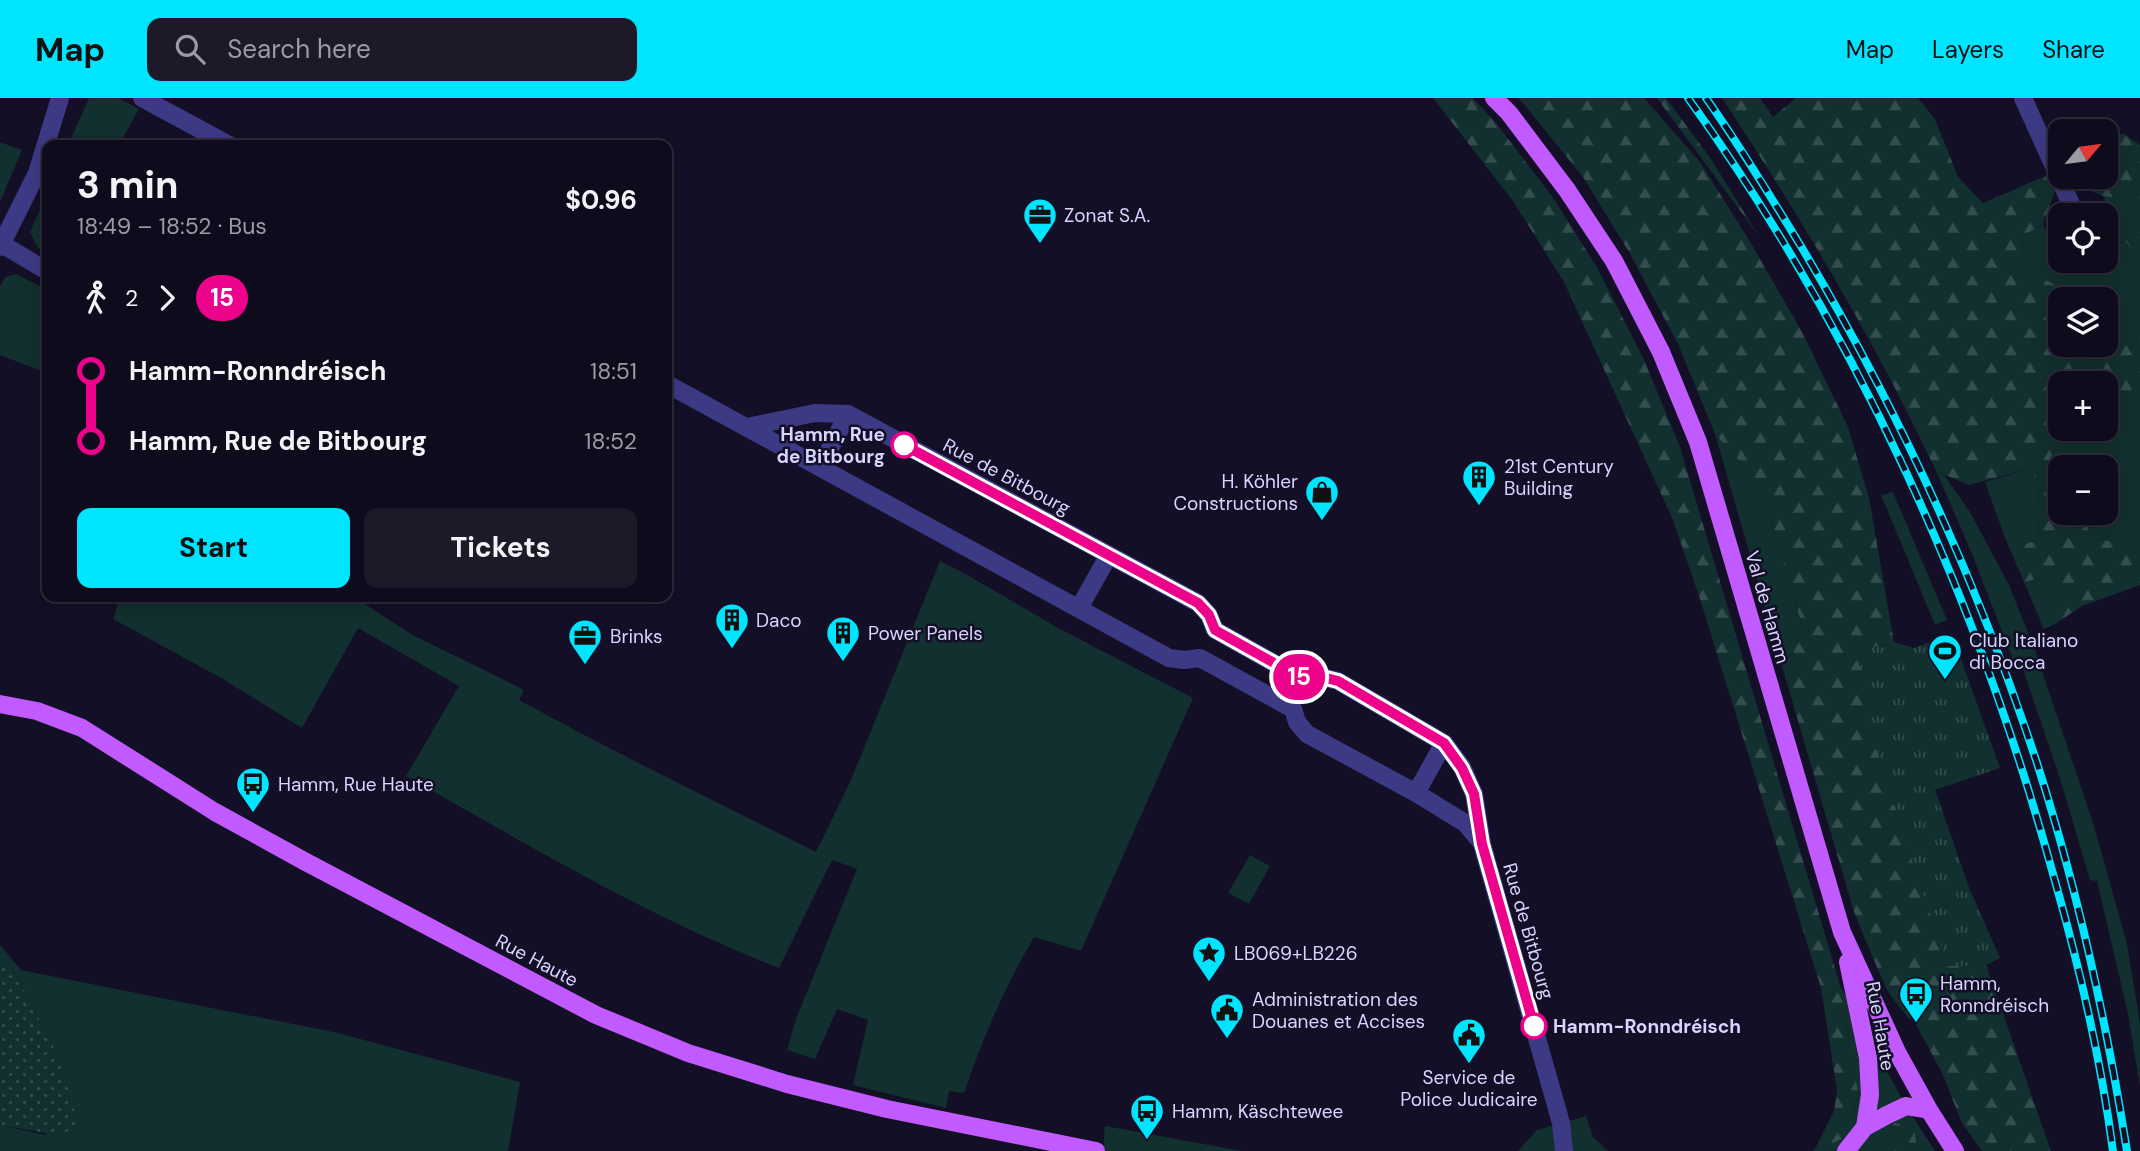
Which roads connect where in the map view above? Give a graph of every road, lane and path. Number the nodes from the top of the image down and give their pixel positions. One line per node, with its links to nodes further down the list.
1 (60, 98): 5 (street)
2 (142, 98): 6 (street)
3 (1494, 98): 27 (main road, Val de Hamm)
4 (2023, 98): 8 (street)
5 (47, 140)
6 (220, 140)
7 (42, 157): 9 (street)
8 (2071, 203)
9 (1, 245): 10 (street)
10 (42, 268)
11 (672, 387): 13 (street, Rue de Bitbourg)
12 (848, 414): 13 (street, Rue de Bitbourg); 14 (street); 15 (street, Rue de Bitbourg)
13 (747, 427): 14 (street, Rue de Bitbourg)
14 (820, 467): 16 (street, Rue de Bitbourg)
15 (1109, 555): 16 (street); 17 (street, Rue de Bitbourg)
16 (1079, 608): 19 (street, Rue de Bitbourg)
17 (1215, 630): 18 (street, Rue de Bitbourg); 19 (street)
18 (1260, 655): 20 (street, Rue de Bitbourg); 21 (street)
19 (1200, 658): 21 (street, Rue de Bitbourg)
20 (1308, 682): 23 (street); 24 (street, Rue de Bitbourg)
21 (1246, 683): 23 (street, Rue de Bitbourg)
22 (0, 704): 30 (main road, Rue Haute)
23 (1293, 709): 25 (street, Rue de Bitbourg)
24 (1444, 743): 25 (street); 26 (street, Rue de Bitbourg)
25 (1416, 793): 26 (street, Rue de Bitbourg)
26 (1482, 844): 31 (street, Rue de Bitbourg)
27 (1842, 932): 28 (main road, Val de Hamm); 29 (main road, Rue Haute)
28 (1929, 1110): 29 (main road); 33 (main road, Val de Hamm)
29 (1865, 1127): 32 (main road)
30 (1096, 1151)
31 (1564, 1151)
32 (1846, 1151)
33 (1955, 1151)

